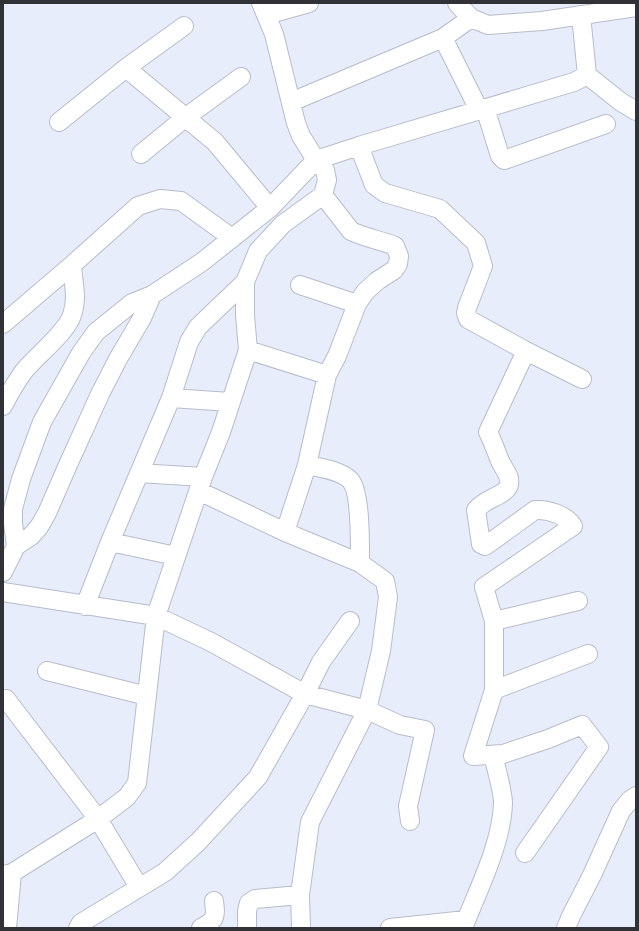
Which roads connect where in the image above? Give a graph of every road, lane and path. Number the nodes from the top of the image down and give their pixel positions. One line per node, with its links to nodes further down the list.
1 (309, 3): 4 (street)
2 (457, 3): 6 (street)
3 (636, 7): 5 (street)
4 (263, 9): 12 (street)
5 (581, 16): 6 (street); 10 (street)
6 (471, 18): 8 (street)
7 (184, 26): 9 (street)
8 (443, 38): 12 (street); 13 (street)
9 (126, 68): 15 (street); 16 (street)
10 (587, 75): 13 (street); 14 (street)
11 (241, 77): 15 (street)
12 (291, 102): 20 (street)
13 (482, 109): 17 (street); 18 (street)
14 (636, 111)
15 (186, 117): 19 (street); 22 (street)
16 (58, 122)
17 (606, 124)
18 (359, 146): 20 (street); 31 (street)
19 (141, 154)
20 (316, 160): 21 (street); 22 (street)
21 (323, 195): 25 (street); 28 (street)
22 (270, 208): 23 (street)
23 (232, 238): 24 (street); 27 (street)
24 (72, 265): 29 (street); 36 (street)
25 (245, 282): 30 (street); 34 (street)
26 (300, 285): 28 (street)
27 (152, 295): 42 (street); 42 (street)
28 (357, 304): 32 (street)
29 (3, 324)
30 (248, 350): 32 (street); 35 (street)
31 (526, 350): 33 (street); 51 (street)
32 (326, 375): 37 (street)
33 (582, 378)
34 (171, 398): 35 (street); 38 (street)
35 (230, 402): 39 (street)
36 (3, 406)
37 (307, 465): 40 (street); 44 (street)
38 (139, 473): 39 (street); 41 (street)
39 (201, 484): 40 (street); 43 (street)
40 (285, 532): 44 (street)
41 (110, 542): 43 (street); 48 (street)
42 (16, 546): 45 (street)
43 (176, 556): 49 (street)
44 (360, 563): 58 (street)
45 (3, 572)
46 (3, 592): 48 (street)
47 (578, 601): 51 (street)
48 (85, 606): 49 (street)
49 (156, 616): 55 (street); 56 (street)
50 (350, 621): 55 (street)
51 (494, 621): 54 (street)
52 (588, 654): 54 (street)
53 (47, 671): 56 (street)
54 (494, 690): 59 (street)
55 (305, 694): 58 (street); 65 (street)
56 (147, 696): 61 (street)
57 (6, 699): 61 (street)
58 (367, 710): 62 (street); 66 (street)
59 (493, 755): 63 (street); 68 (street)
60 (636, 796): 75 (street)
61 (98, 819): 64 (street); 65 (street)
62 (410, 821)
63 (525, 853)
64 (7, 874): 69 (street)
65 (138, 887): 70 (street)
66 (300, 895): 72 (street); 73 (street)
67 (214, 901): 71 (street)
68 (465, 924): 74 (street)
69 (7, 928)
70 (78, 928)
71 (202, 928)
72 (247, 928)
73 (300, 928)
74 (390, 928)
75 (566, 928)

